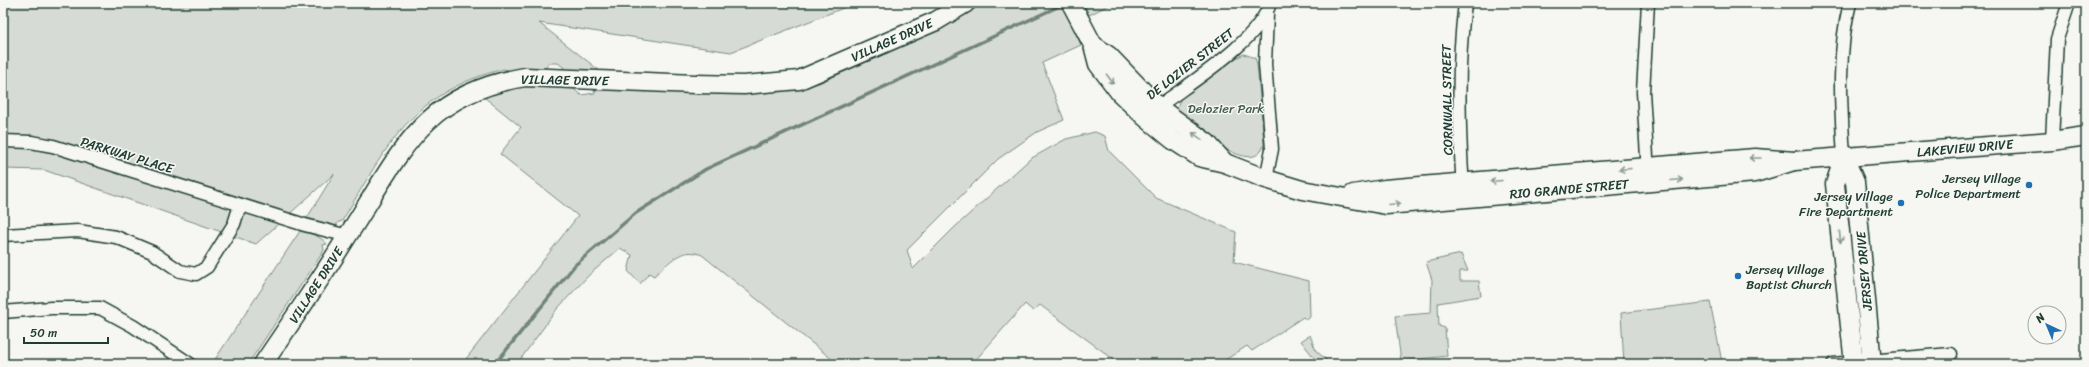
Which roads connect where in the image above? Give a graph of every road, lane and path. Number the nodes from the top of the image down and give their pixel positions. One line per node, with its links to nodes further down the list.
1 (966, 3): 18 (street, VILLAGE DRIVE)
2 (1464, 3): 15 (street, CORNWALL STREET)
3 (1648, 3): 13 (street)
4 (1850, 3): 12 (street, JERSEY DRIVE)
5 (2070, 3): 11 (street)
6 (1269, 8): 8 (street, DE LOZIER STREET); 14 (street, DE LOZIER STREET)
7 (1074, 9): 8 (street, RIO GRANDE STREET)
8 (1151, 112): 14 (street, RIO GRANDE STREET)
9 (2086, 136): 11 (street, LAKEVIEW DRIVE)
10 (3, 141): 16 (street, PARKWAY PLACE)
11 (2052, 141): 12 (street, LAKEVIEW DRIVE)
12 (1844, 158): 13 (street, RIO GRANDE STREET); 21 (street, JERSEY DRIVE)
13 (1648, 175): 15 (street, RIO GRANDE STREET)
14 (1266, 179): 15 (street, RIO GRANDE STREET)
15 (1463, 191)
16 (240, 205): 17 (street); 18 (street, PARKWAY PLACE)
17 (3, 236)
18 (348, 236): 23 (street, VILLAGE DRIVE)
19 (3, 312): 22 (street)
20 (1951, 354): 21 (street)
21 (1863, 362): 24 (street)
22 (190, 364)
23 (264, 364)
24 (1833, 364)

